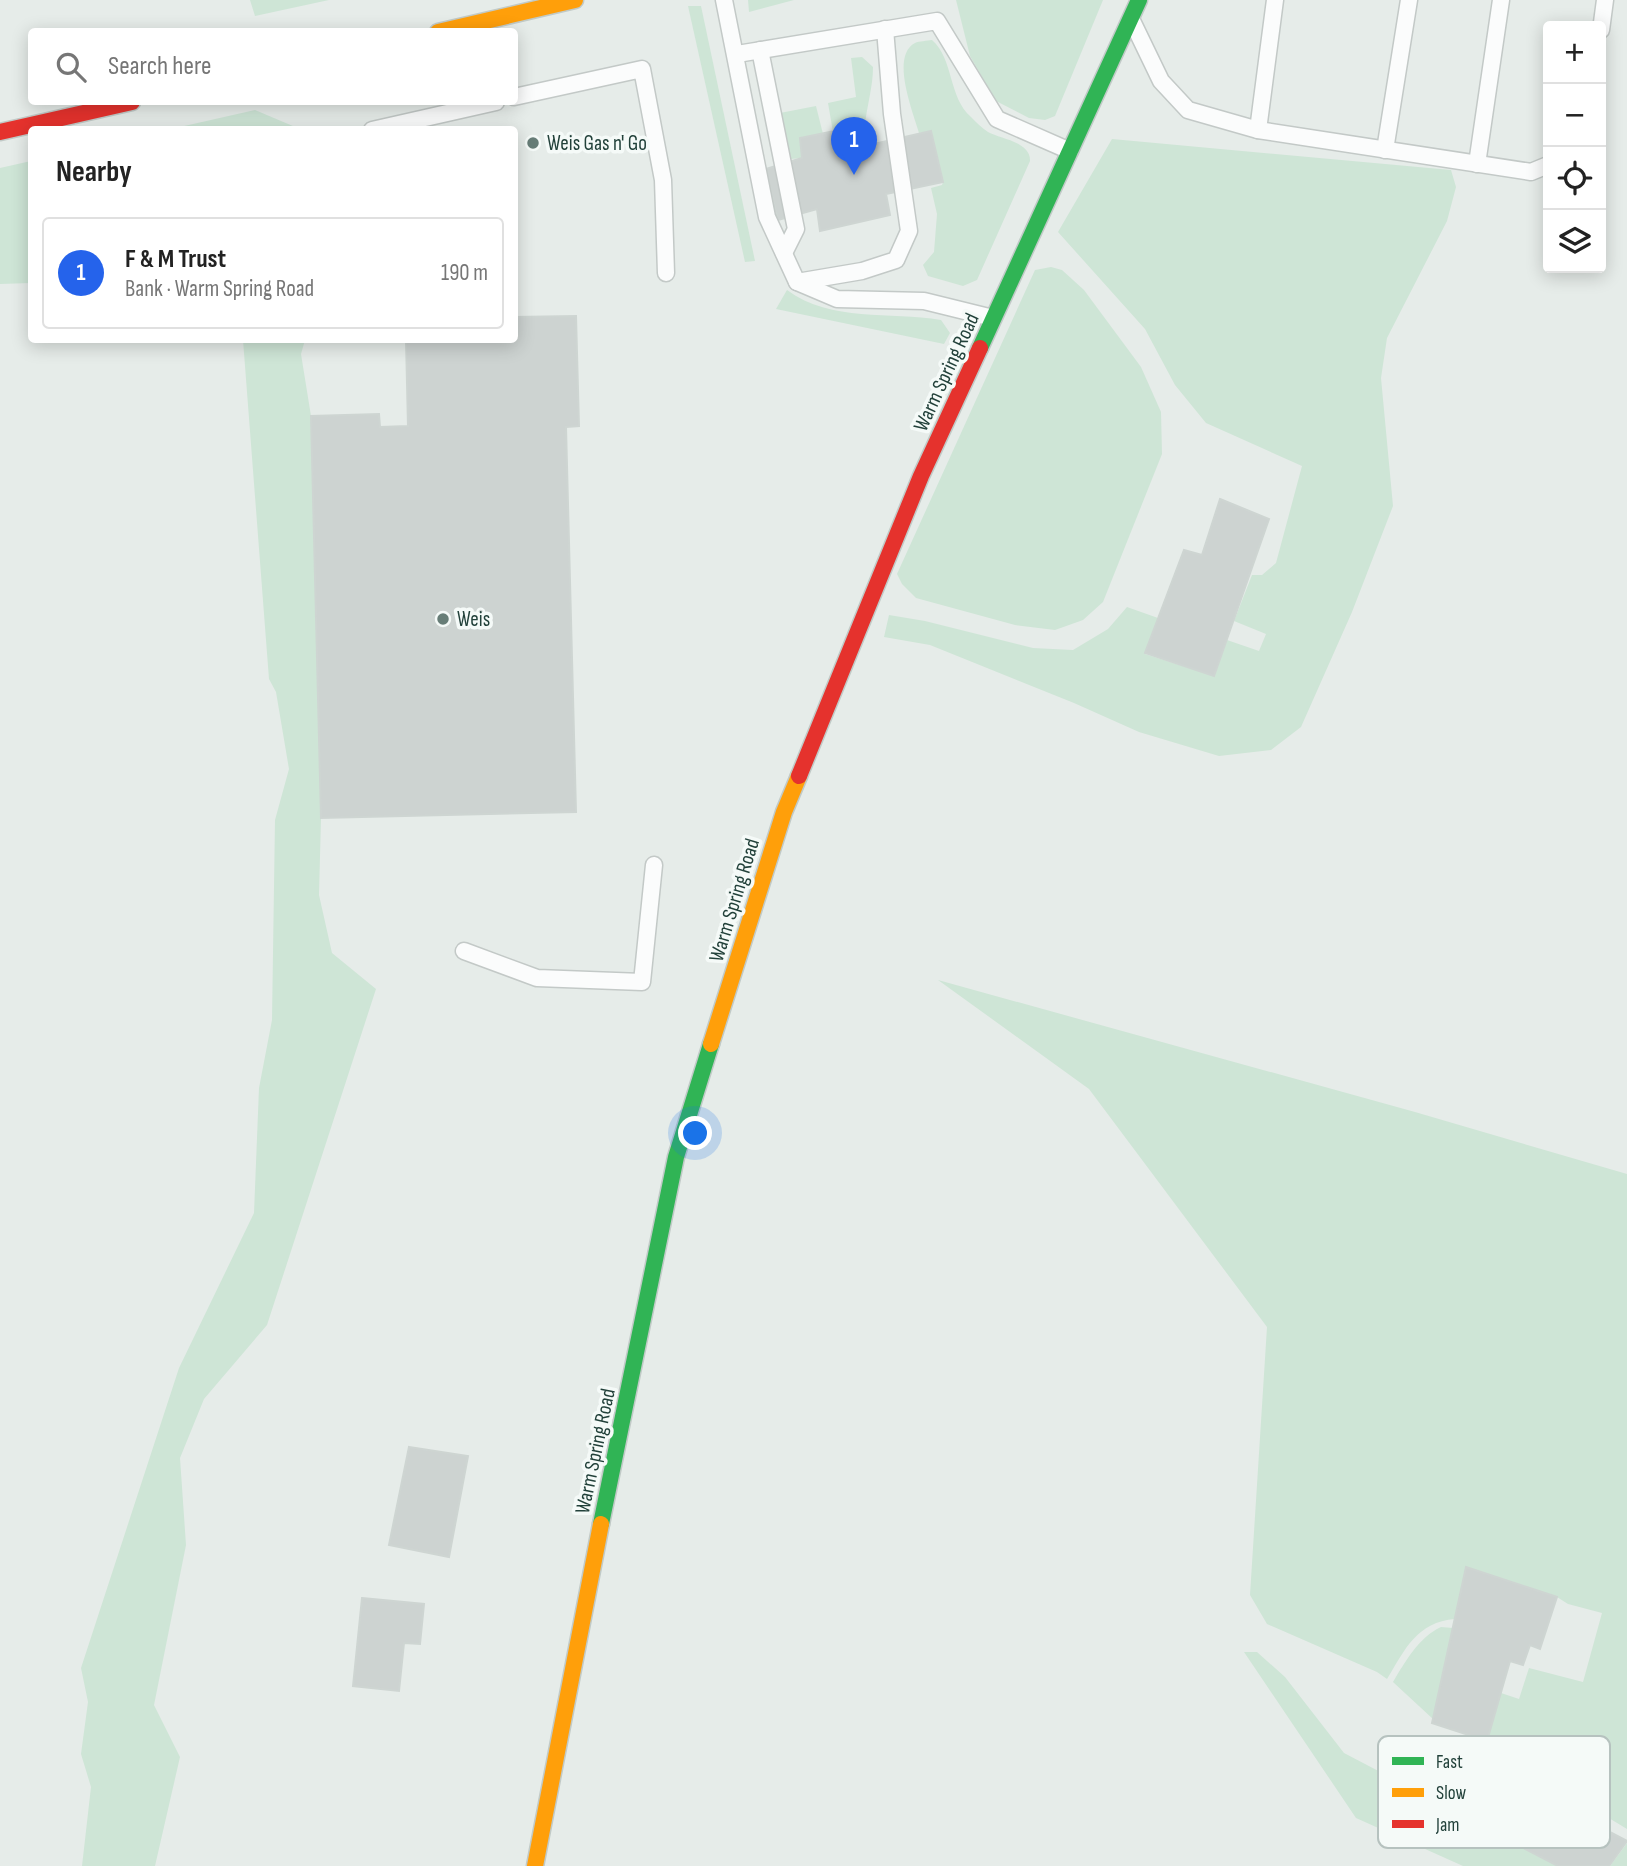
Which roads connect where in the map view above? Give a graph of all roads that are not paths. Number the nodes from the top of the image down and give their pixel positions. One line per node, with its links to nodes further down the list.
1 (575, 0): 10 (main road)
2 (724, 0): 13 (lane)
3 (1139, 0): 8 (main road, Warm Spring Road)
4 (1275, 0): 18 (lane)
5 (1409, 0): 20 (lane)
6 (1501, 0): 22 (lane)
7 (1605, 0): 9 (lane)
8 (1131, 17): 18 (lane); 21 (main road, Warm Spring Road)
9 (1602, 21)
10 (455, 28)
11 (885, 29): 12 (lane); 21 (lane); 26 (lane)
12 (760, 50): 13 (lane); 24 (lane)
13 (737, 54): 24 (lane)
14 (518, 96): 25 (lane)
15 (119, 105): 19 (main road)
16 (483, 105): 17 (lane)
17 (390, 126)
18 (1258, 130): 20 (lane)
19 (0, 132)
20 (1385, 150): 22 (lane)
21 (1070, 151): 27 (main road, Warm Spring Road)
22 (1477, 164): 23 (lane)
23 (1543, 167)
24 (784, 253): 26 (lane)
25 (666, 273)
26 (797, 282): 27 (lane)
27 (993, 318): 30 (main road, Warm Spring Road)
28 (654, 865): 29 (lane)
29 (464, 951)
30 (535, 1866)

